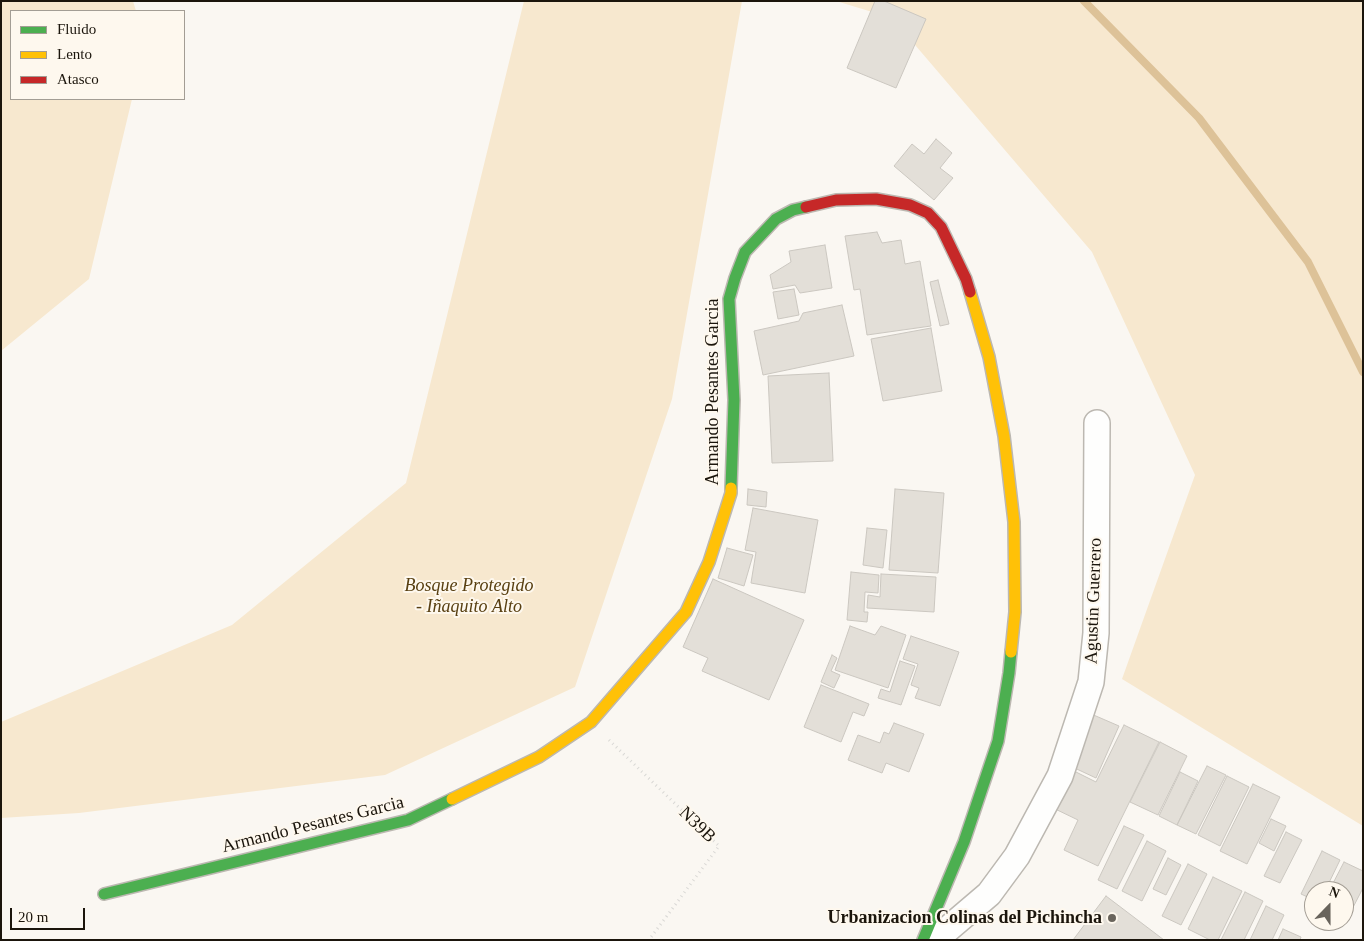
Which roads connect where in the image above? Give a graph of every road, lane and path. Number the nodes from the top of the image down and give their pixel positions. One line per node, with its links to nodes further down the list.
1 (1097, 423): 6 (street, Agustin Guerrero)
2 (591, 722): 3 (street, Armando Pesantes Garcia); 4 (path, N39B); 5 (street, Armando Pesantes Garcia)
3 (104, 894)
4 (649, 940)
5 (923, 940)
6 (936, 940)

